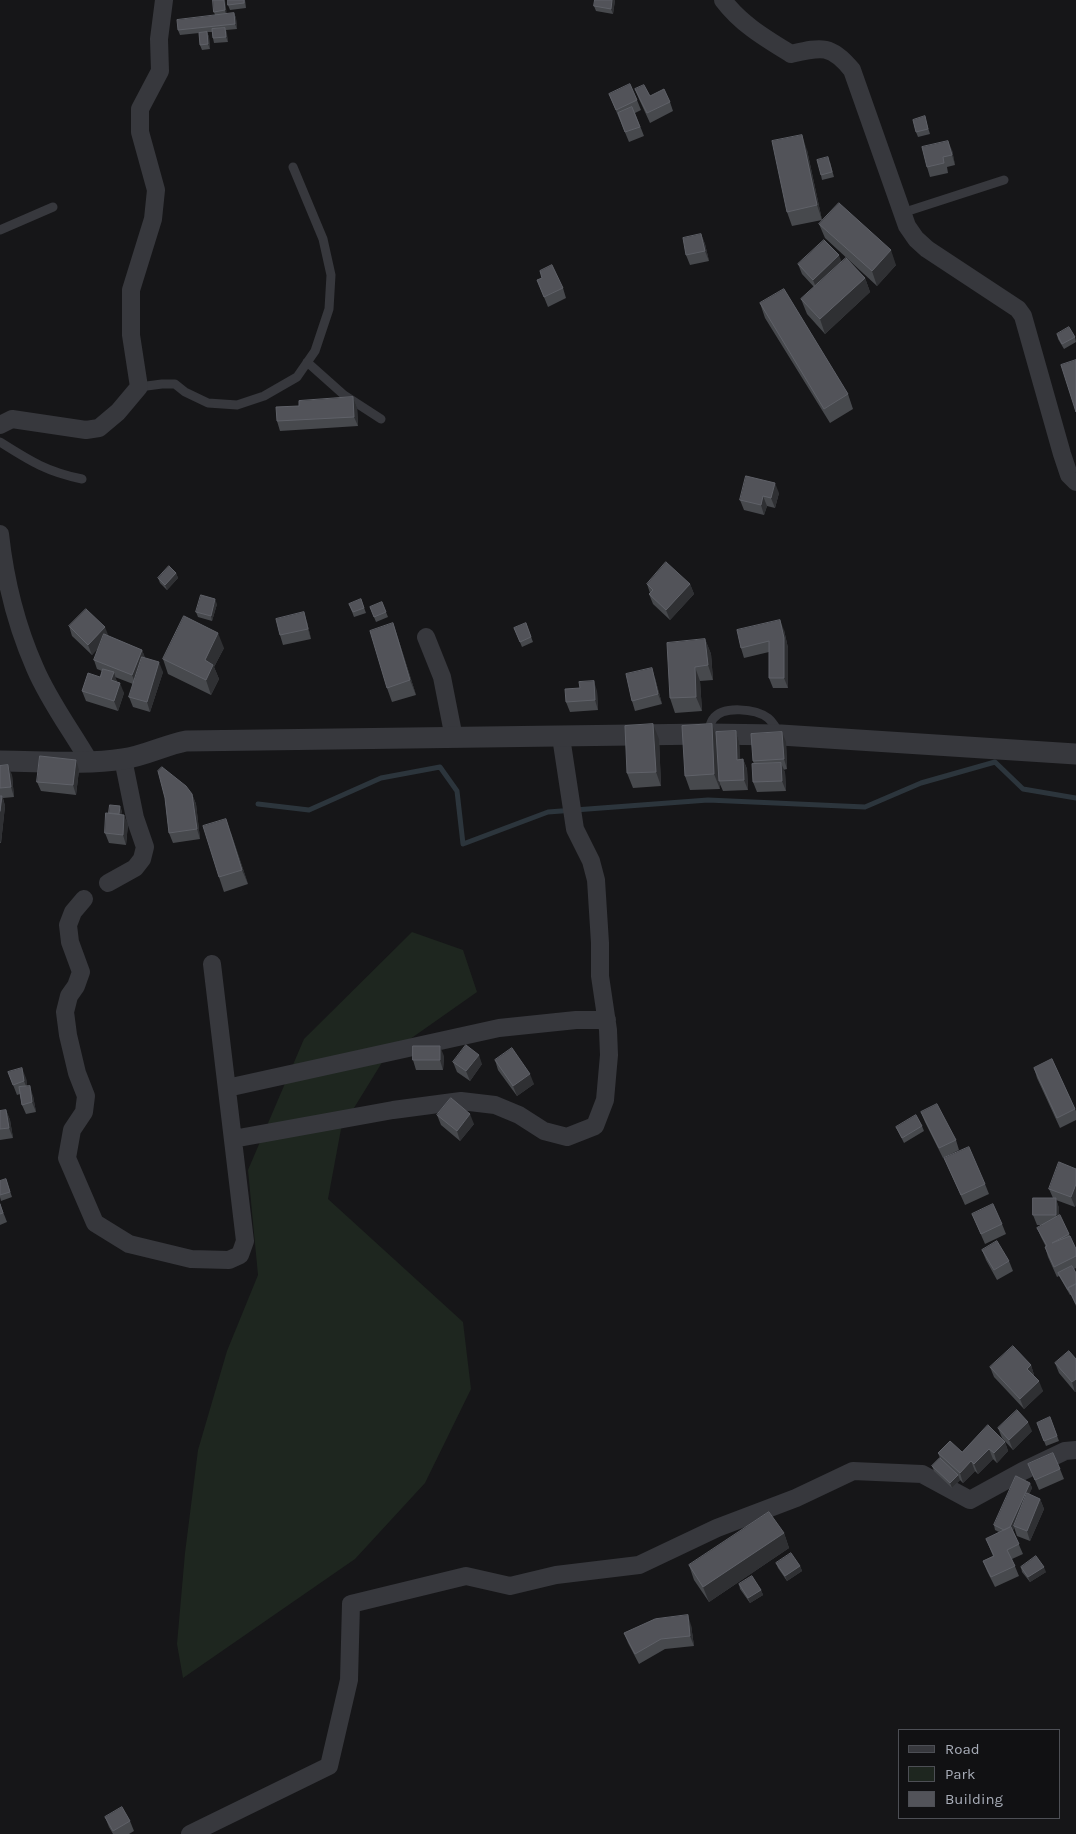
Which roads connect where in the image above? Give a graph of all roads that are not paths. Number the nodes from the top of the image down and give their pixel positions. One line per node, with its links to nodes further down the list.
1 (164, 0): 9 (street)
2 (723, 0): 6 (street)
3 (293, 166): 8 (lane)
4 (1004, 180): 6 (lane)
5 (53, 207): 7 (lane)
6 (902, 213): 14 (street)
7 (0, 230)
8 (307, 362): 9 (lane); 10 (lane)
9 (139, 387): 11 (street)
10 (381, 419)
11 (0, 425)
12 (0, 442): 13 (lane)
13 (82, 479)
14 (1076, 482)
15 (0, 534): 22 (street)
16 (426, 637): 18 (street)
17 (561, 737): 18 (street); 19 (street); 26 (street)
18 (454, 738): 20 (street)
19 (1076, 754)
20 (124, 760): 22 (street); 23 (street)
21 (0, 761): 22 (street)
22 (89, 761)
23 (108, 883)
24 (84, 899): 28 (street)
25 (212, 964): 27 (street)
26 (607, 1020): 27 (street); 28 (street)
27 (226, 1088): 28 (street)
28 (233, 1139)
29 (1076, 1450): 30 (street)
30 (190, 1834)

